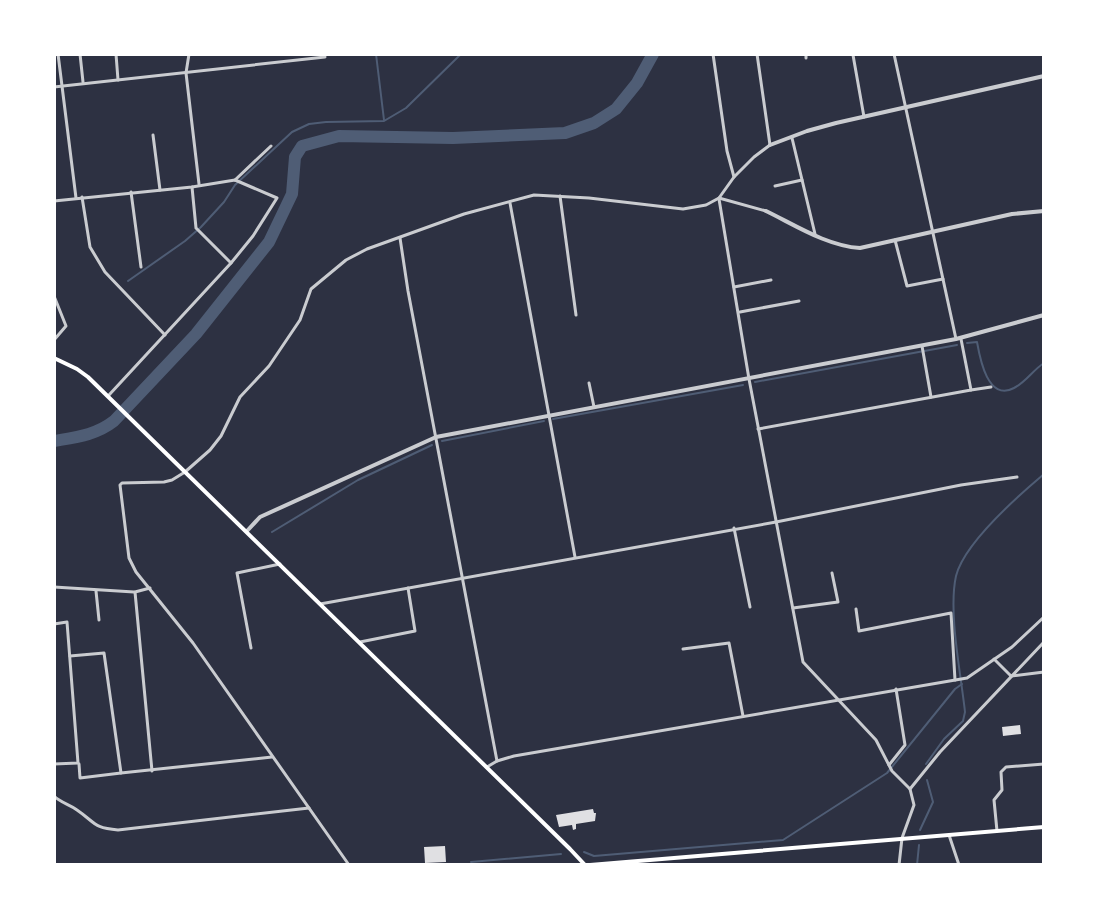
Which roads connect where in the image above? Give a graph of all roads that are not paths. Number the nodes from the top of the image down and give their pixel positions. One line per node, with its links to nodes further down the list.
1 (58, 54): 14 (street)
2 (80, 54): 13 (street)
3 (116, 54): 12 (street)
4 (189, 54): 10 (street)
5 (713, 54): 22 (street)
6 (757, 54): 20 (street)
7 (894, 54): 16 (street)
8 (853, 55): 17 (street)
9 (325, 57): 10 (street)
10 (186, 73): 12 (street); 25 (street)
11 (1044, 76): 16 (street)
12 (118, 80): 13 (street)
13 (83, 84): 14 (street)
14 (62, 86): 15 (street); 32 (street)
15 (54, 87)
16 (906, 107): 17 (street); 38 (street)
17 (864, 117): 19 (street)
18 (153, 135): 28 (street)
19 (792, 138): 20 (street); 24 (street)
20 (770, 145): 22 (street)
21 (271, 146): 23 (street)
22 (734, 177): 33 (street)
23 (235, 180): 25 (street); 42 (street)
24 (802, 180): 26 (street); 39 (street)
25 (199, 184): 27 (street)
26 (775, 186)
27 (192, 187): 28 (street); 42 (street)
28 (160, 190): 29 (street)
29 (131, 192): 31 (street); 43 (street)
30 (560, 196): 33 (street); 35 (street); 50 (street)
31 (82, 197): 32 (street); 52 (street)
32 (76, 198): 34 (street)
33 (719, 198): 36 (street); 46 (street)
34 (54, 201)
35 (510, 203): 40 (street); 64 (street)
36 (766, 211): 39 (street)
37 (1044, 211): 38 (street)
38 (932, 232): 41 (street); 44 (street)
39 (815, 234): 41 (street)
40 (400, 237): 66 (street); 67 (street)
41 (895, 240): 44 (street)
42 (231, 263): 52 (street)
43 (141, 267)
44 (943, 279): 53 (street)
45 (771, 280): 46 (street)
46 (734, 287): 49 (street)
47 (54, 296): 54 (street)
48 (799, 301): 49 (street)
49 (739, 312): 57 (street)
50 (576, 315)
51 (1044, 315): 53 (street)
52 (165, 335): 61 (street)
53 (958, 339): 55 (street); 60 (street)
54 (54, 340)
55 (922, 346): 57 (street); 62 (street)
56 (54, 358): 61 (main road)
57 (749, 379): 63 (street); 65 (street)
58 (589, 383): 63 (street)
59 (991, 387): 60 (street)
60 (971, 390): 62 (street)
61 (108, 396): 67 (main road)
62 (931, 397): 65 (street)
63 (594, 407): 64 (street)
64 (548, 415): 66 (street); 72 (street)
65 (758, 429): 69 (street)
66 (436, 437): 71 (street); 75 (street)
67 (185, 472): 71 (main road); 77 (street)
68 (1017, 477): 69 (street)
69 (776, 522): 70 (street); 83 (street)
70 (734, 528): 72 (street); 82 (street)
71 (247, 531): 73 (main road)
72 (575, 557): 75 (street)
73 (280, 564): 81 (main road); 90 (street)
74 (832, 573): 83 (street)
75 (462, 579): 78 (street); 101 (street)
76 (54, 587): 79 (street)
77 (150, 588): 80 (street); 100 (street)
78 (408, 588): 81 (street); 88 (street)
79 (96, 591): 80 (street); 86 (street)
80 (135, 592): 107 (street)
81 (320, 604): 88 (main road)
82 (750, 607)
83 (793, 608): 98 (street)
84 (856, 609): 96 (street)
85 (1044, 617): 93 (street)
86 (99, 620)
87 (54, 624): 92 (street)
88 (360, 642): 105 (main road)
89 (1044, 642): 95 (street)
90 (251, 648)
91 (683, 649): 99 (street)
92 (70, 656): 102 (street); 108 (street)
93 (994, 659): 95 (street); 96 (street)
94 (1044, 672): 95 (street)
95 (1011, 676): 109 (street)
96 (956, 680): 97 (street)
97 (896, 689): 98 (street); 106 (street)
98 (837, 699): 99 (street); 106 (street)
99 (744, 716): 101 (street)
100 (272, 757): 107 (street); 111 (street)
101 (497, 761): 105 (street)
102 (78, 763): 103 (street); 108 (street)
103 (54, 764)
104 (1044, 764): 113 (street)
105 (487, 767): 117 (main road)
106 (890, 768): 109 (street)
107 (152, 771): 108 (street)
108 (121, 773)
109 (910, 789): 115 (street)
110 (54, 796): 111 (street)
111 (309, 808): 116 (street)
112 (1044, 827): 113 (main road)
113 (997, 831): 114 (main road)
114 (949, 835): 115 (main road); 119 (street)
115 (902, 838): 117 (main road); 118 (street)
116 (349, 865)
117 (587, 865)
118 (899, 865)
119 (959, 865)

